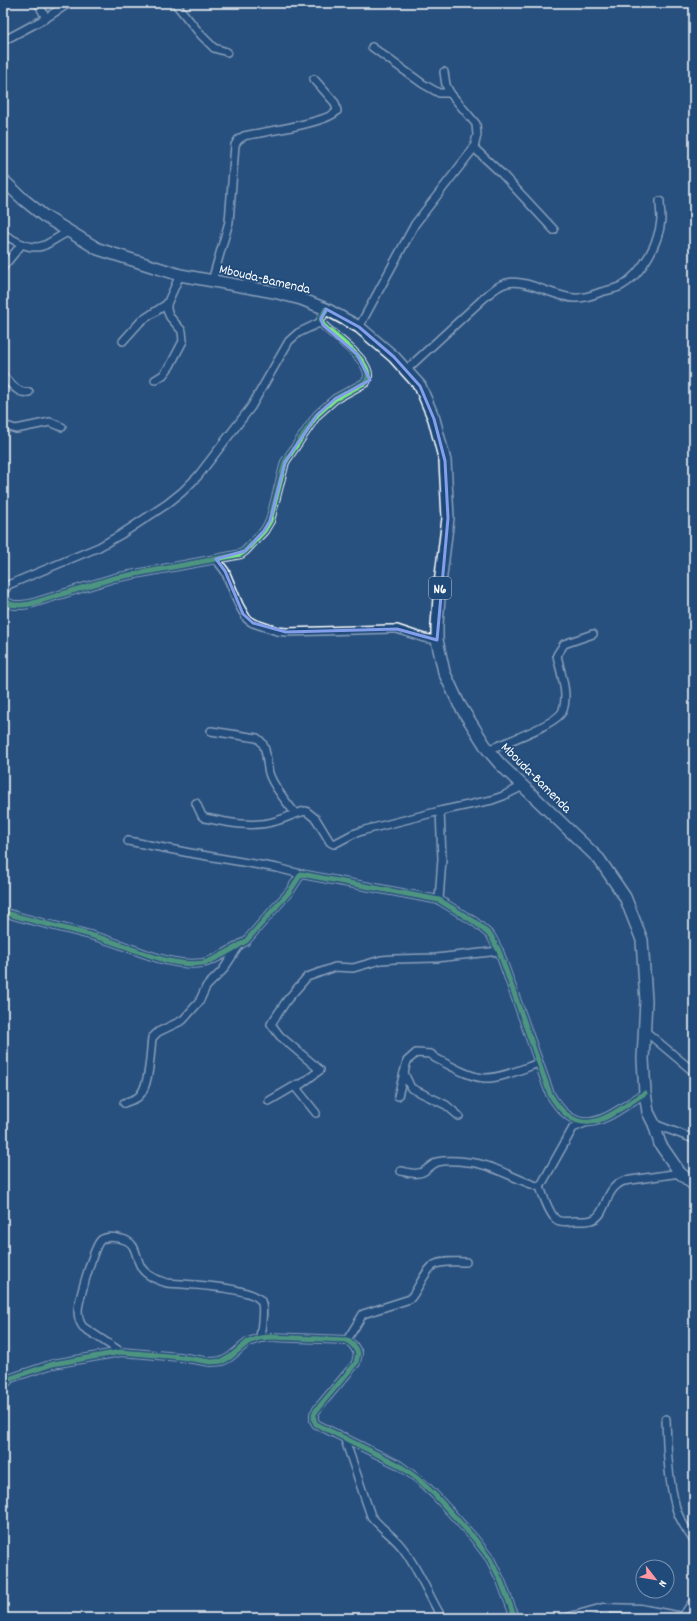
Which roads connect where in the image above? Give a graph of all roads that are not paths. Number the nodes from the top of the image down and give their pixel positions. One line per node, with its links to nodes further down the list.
1 (38, 3): 4 (street)
2 (69, 3): 4 (street)
3 (175, 3): 7 (street)
4 (46, 18): 5 (street)
5 (3, 41)
6 (372, 47): 10 (street)
7 (227, 52)
8 (444, 72): 10 (street)
9 (314, 79): 20 (street)
10 (450, 93): 11 (street)
11 (474, 148): 14 (street); 24 (street)
12 (3, 180): 15 (highway, Mbouda-Bamenda / N6)
13 (660, 201): 26 (street)
14 (554, 230)
15 (70, 231): 17 (street); 19 (highway, Mbouda-Bamenda / N6)
16 (3, 234): 17 (street)
17 (22, 244): 18 (street)
18 (3, 267)
19 (180, 275): 20 (highway, Mbouda-Bamenda / N6); 21 (street)
20 (212, 281): 22 (highway, Mbouda-Bamenda / N6)
21 (167, 304): 25 (street); 28 (street)
22 (326, 309): 23 (street); 24 (highway, Mbouda-Bamenda / N6)
23 (321, 322): 32 (street); 33 (street)
24 (359, 327): 26 (highway, Mbouda-Bamenda / N6)
25 (123, 342)
26 (405, 371): 35 (highway, Mbouda-Bamenda / N6)
27 (3, 376): 29 (street)
28 (155, 380)
29 (29, 392)
30 (3, 425): 31 (street)
31 (62, 427)
32 (216, 559): 33 (street); 35 (street)
33 (3, 597)
34 (593, 634): 37 (street)
35 (437, 640): 37 (highway, Mbouda-Bamenda / N6)
36 (211, 731): 41 (street)
37 (488, 750): 38 (highway, Mbouda-Bamenda / N6)
38 (523, 786): 40 (street); 48 (highway, Mbouda-Bamenda / N6)
39 (196, 803): 41 (street)
40 (440, 811): 41 (street); 44 (street)
41 (295, 813)
42 (128, 841): 43 (street)
43 (301, 874): 44 (street); 46 (street)
44 (439, 900): 47 (street)
45 (3, 912): 46 (street)
46 (238, 946): 56 (street)
47 (500, 951): 49 (street); 50 (street)
48 (645, 1031): 51 (street); 53 (highway, Mbouda-Bamenda / N6)
49 (539, 1063): 52 (street); 59 (street)
50 (320, 1070): 55 (street); 57 (street)
51 (694, 1072)
52 (404, 1073): 54 (street); 58 (street)
53 (645, 1093): 59 (street); 60 (highway, Mbouda-Bamenda / N6)
54 (398, 1096)
55 (270, 1101)
56 (124, 1103)
57 (316, 1113)
58 (459, 1116)
59 (585, 1123): 65 (street)
60 (654, 1124): 61 (street); 63 (highway, Mbouda-Bamenda / N6)
61 (694, 1139)
62 (401, 1171): 65 (street)
63 (680, 1173): 64 (highway, Mbouda-Bamenda / N6); 65 (street)
64 (694, 1185)
65 (540, 1187)
66 (466, 1262): 68 (street)
67 (260, 1338): 68 (street); 69 (street); 69 (street)
68 (347, 1340): 72 (street)
69 (121, 1352): 70 (street)
70 (3, 1386)
71 (666, 1419): 73 (street)
72 (344, 1437): 77 (street); 78 (street)
73 (694, 1540)
74 (694, 1600): 76 (street)
75 (603, 1608): 76 (street); 79 (street); 80 (street)
76 (685, 1617)
77 (442, 1618)
78 (515, 1618)
79 (567, 1618)
80 (608, 1618)

